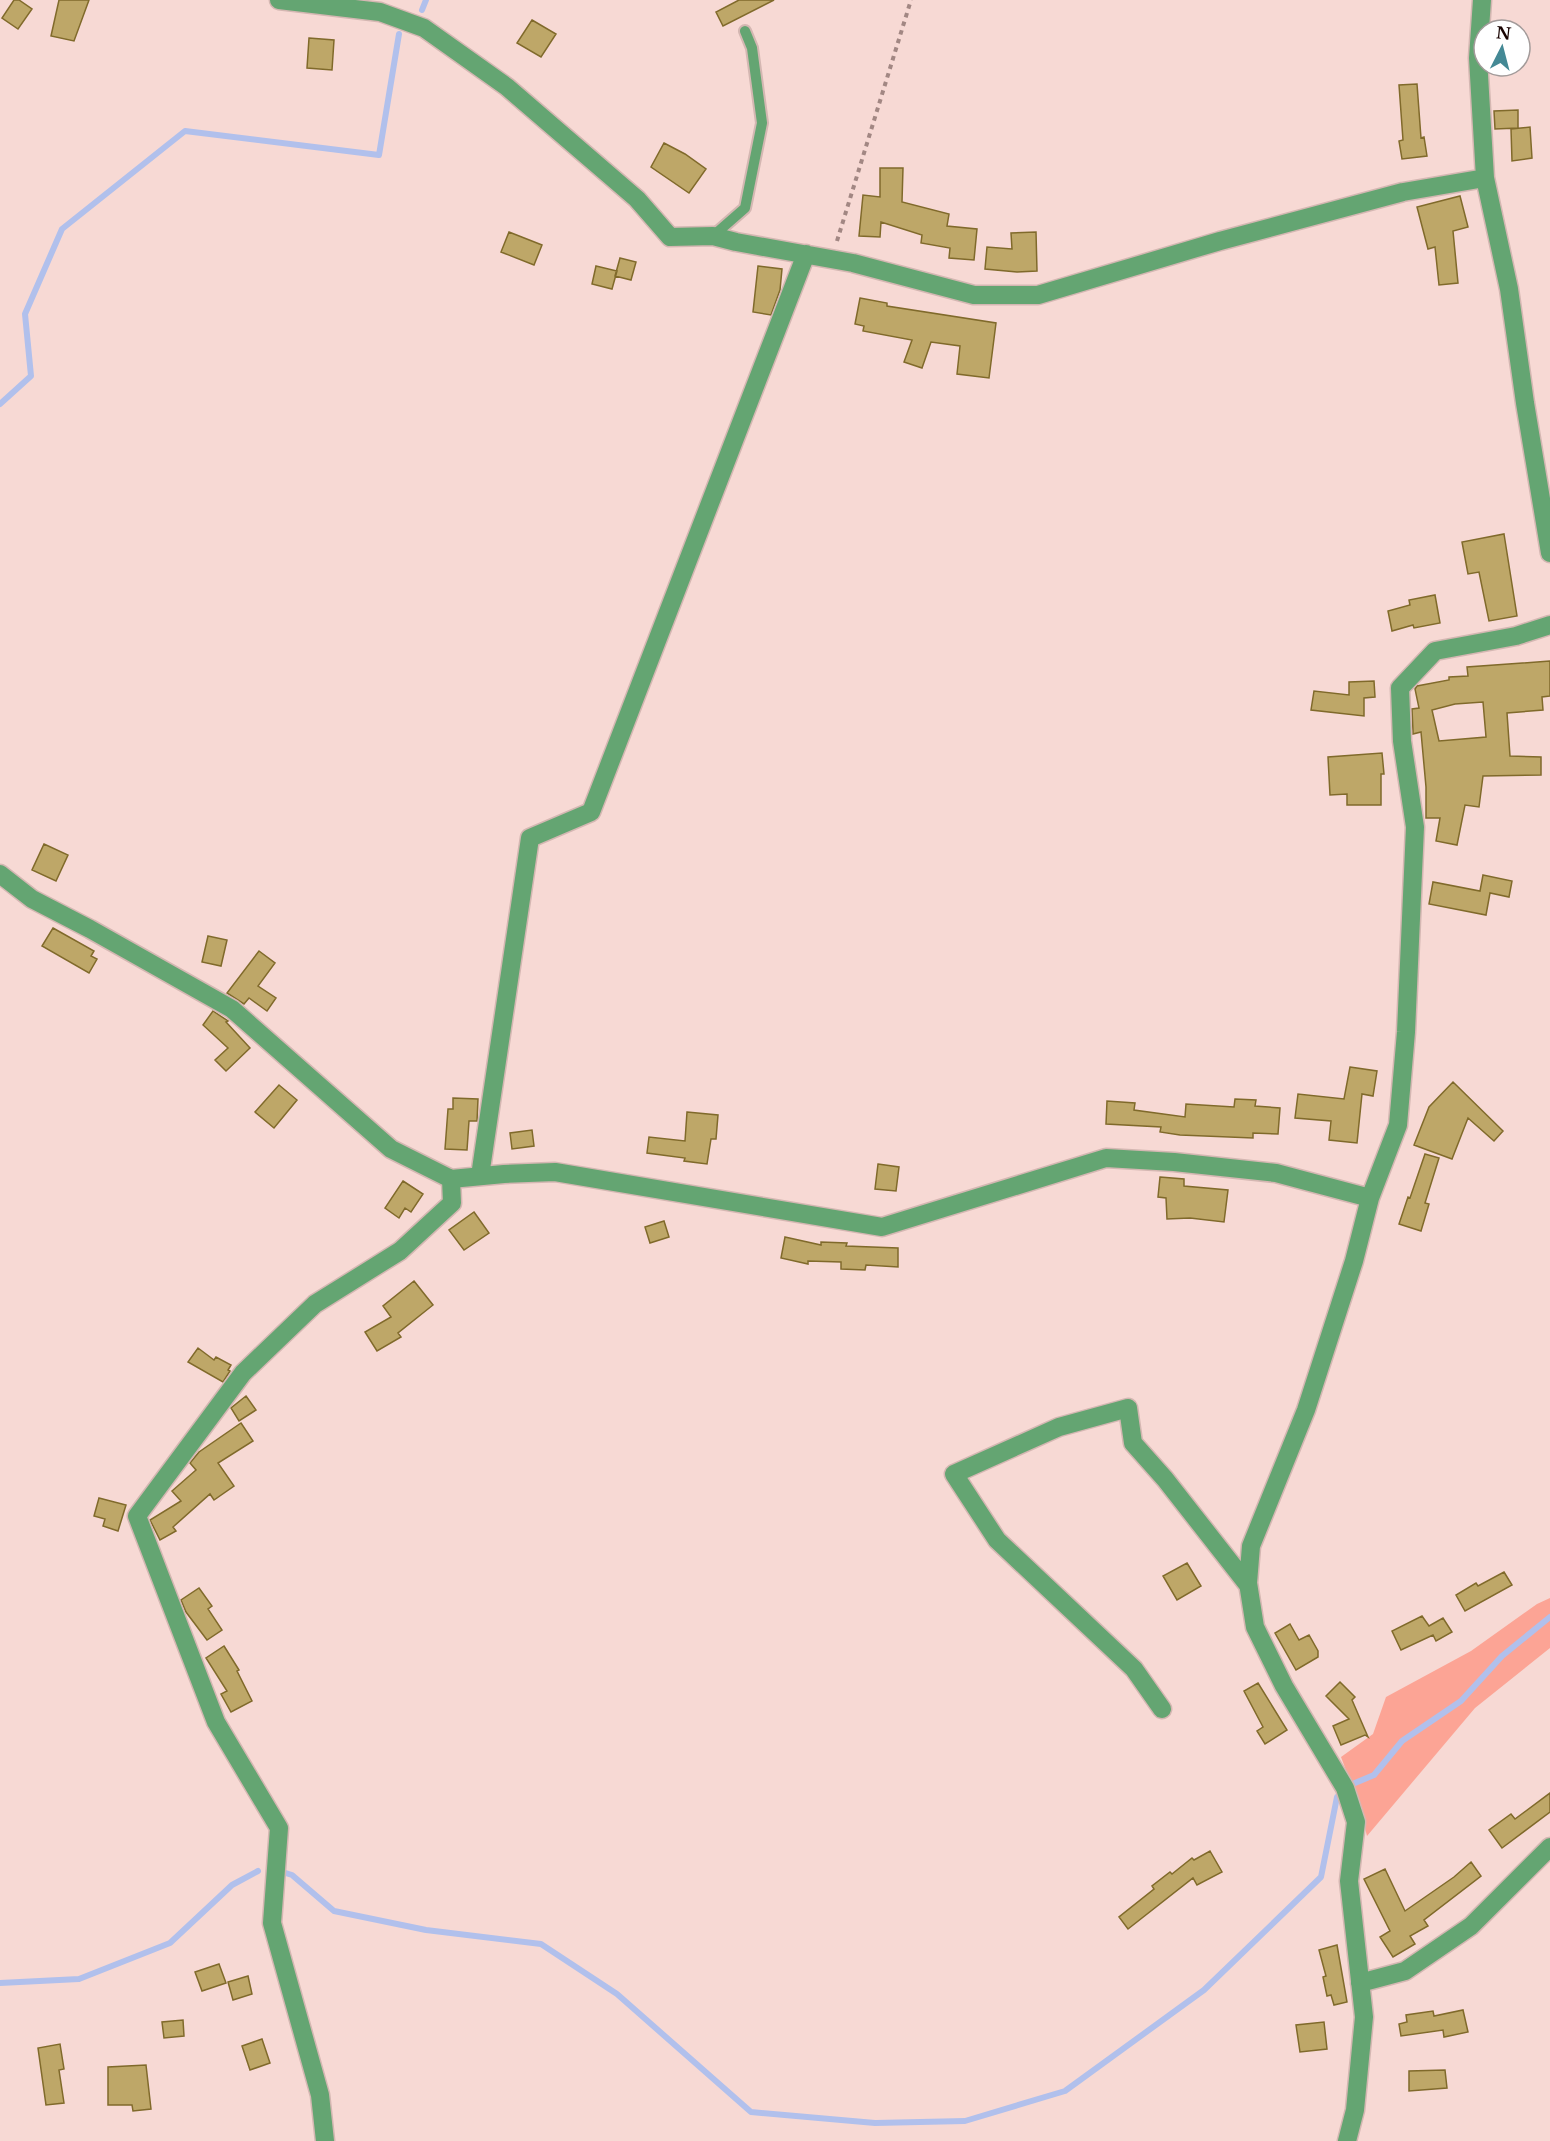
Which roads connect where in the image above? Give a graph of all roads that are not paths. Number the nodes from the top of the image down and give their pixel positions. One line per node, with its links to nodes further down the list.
1 (279, 0): 5 (street)
2 (1482, 0): 4 (street)
3 (745, 31): 5 (lane)
4 (1485, 178): 6 (street); 7 (street)
5 (713, 236): 6 (street)
6 (806, 254): 10 (street)
7 (1550, 553)
8 (1550, 625): 12 (street)
9 (0, 874): 11 (street)
10 (480, 1176): 11 (street); 12 (street)
11 (451, 1179): 17 (street)
12 (1370, 1198): 13 (street)
13 (1248, 1585): 14 (street); 16 (street)
14 (1162, 1709)
15 (1550, 1846): 16 (street)
16 (1360, 1983): 18 (street)
17 (325, 2141)
18 (1347, 2141)

